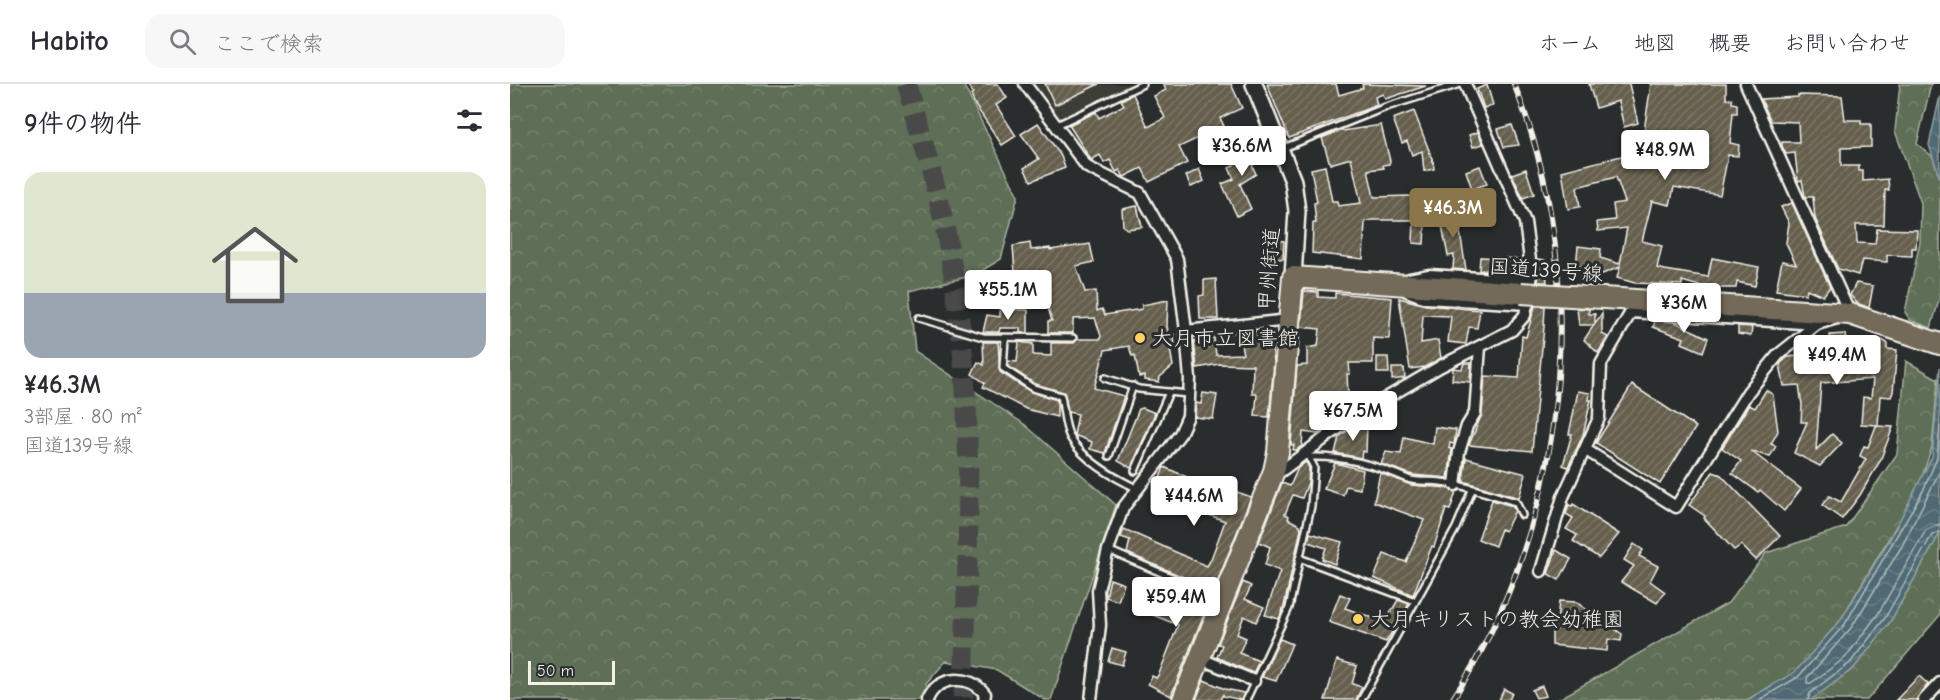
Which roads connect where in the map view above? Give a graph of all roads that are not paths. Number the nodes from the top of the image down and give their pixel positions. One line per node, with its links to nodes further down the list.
1 (1025, 84): 7 (street)
2 (1143, 84): 7 (lane)
3 (1254, 84): 8 (street, 甲州街道)
4 (1460, 84): 8 (lane)
5 (1465, 84): 10 (street)
6 (1746, 84): 11 (street)
7 (1055, 126): 15 (street)
8 (1281, 149): 9 (street, 甲州街道)
9 (1293, 277): 10 (highway, 国道139号線); 13 (highway, 甲州街道)
10 (1527, 293): 11 (highway, 国道139号線, bridge); 19 (street)
11 (1850, 314): 14 (street); 18 (highway, 国道139号線)
12 (919, 318): 17 (lane)
13 (1289, 320): 15 (street); 28 (highway, 甲州街道)
14 (1817, 324): 24 (street); 24 (street)
15 (1186, 331): 23 (street)
16 (1072, 338): 17 (lane)
17 (1005, 339): 30 (lane)
18 (1940, 344)
19 (1480, 347): 25 (street); 29 (street)
20 (1105, 378): 21 (lane)
21 (1133, 386): 22 (lane); 26 (lane)
22 (1169, 392): 23 (lane); 27 (lane)
23 (1190, 394): 30 (street)
24 (1586, 450): 35 (street)
25 (1308, 455): 28 (street); 29 (lane); 34 (lane)
26 (1108, 456)
27 (1135, 471)
28 (1272, 478): 36 (highway, 甲州街道)
29 (1455, 485): 31 (lane)
30 (1138, 489): 33 (street)
31 (1472, 490): 32 (lane); 37 (lane)
32 (1522, 515)
33 (1108, 550): 36 (lane); 43 (street)
34 (1299, 558): 37 (lane); 39 (lane)
35 (1542, 571)
36 (1223, 599): 38 (highway, 甲州街道)
37 (1416, 601): 46 (lane)
38 (1199, 658): 39 (street); 44 (highway, 甲州街道)
39 (1254, 681): 45 (lane)
40 (1940, 683): 47 (street)
41 (927, 700): 42 (street)
42 (984, 700)
43 (1091, 700)
44 (1183, 700)
45 (1246, 700)
46 (1361, 700)
47 (1924, 700)

